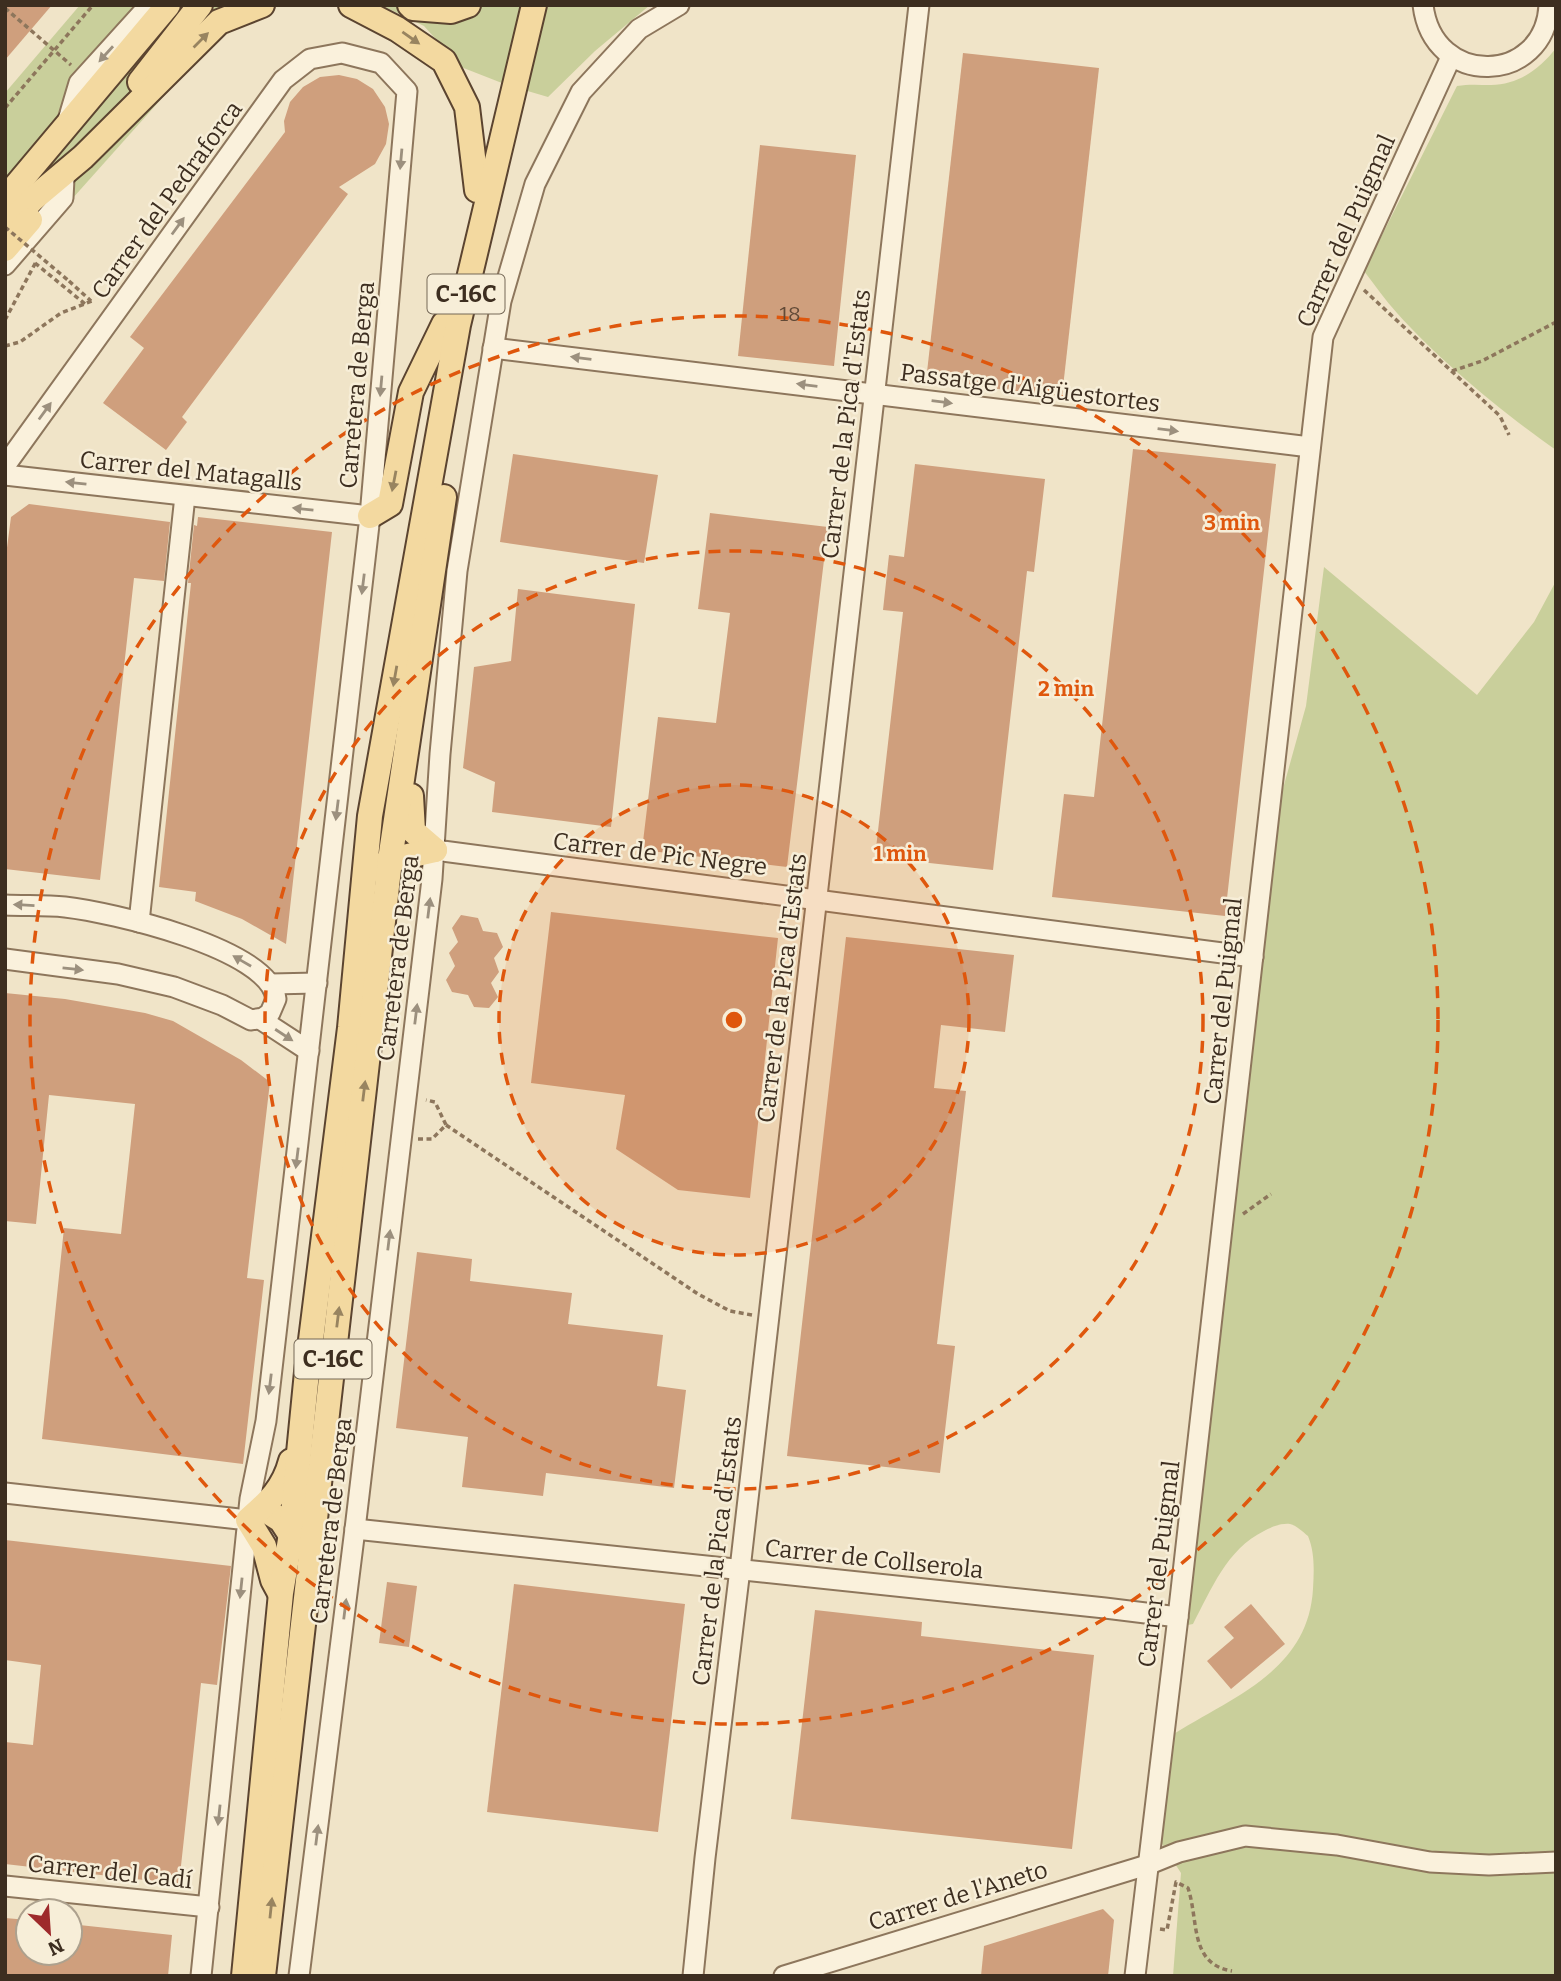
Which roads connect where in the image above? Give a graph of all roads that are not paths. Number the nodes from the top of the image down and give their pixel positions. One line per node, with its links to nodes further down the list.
1 (153, 5): 17 (street, one-way to 17)
2 (168, 5): 17 (main road)
3 (200, 5): 18 (main road)
4 (262, 5): 18 (main road, one-way to 4)
5 (351, 5): 21 (main road, one-way to 21)
6 (410, 5): 7 (main road)
7 (468, 5)
8 (520, 5): 21 (main road)
9 (534, 5): 35 (main road, C-16C)
10 (551, 5): 36 (main road, C-16C)
11 (679, 5): 28 (street, Carretera de Berga)
12 (919, 5): 29 (street, Carrer de la Pica d'Estats)
13 (1423, 5): 15 (street)
14 (1549, 5): 15 (street)
15 (1451, 57): 30 (street, Carrer del Puigmal)
16 (407, 91): 31 (street, Carrer del Pedraforca, one-way to 16); 34 (street, Carretera de Berga, one-way to 34)
17 (65, 127): 19 (main road)
18 (83, 157): 20 (main road); 24 (main road)
19 (30, 169): 22 (main road); 23 (main road)
20 (64, 178): 25 (main road); 26 (street)
21 (477, 190): 27 (main road)
22 (5, 191)
23 (5, 199)
24 (5, 227)
25 (5, 249)
26 (5, 265)
27 (444, 324): 34 (main road, one-way to 34); 35 (main road)
28 (493, 348): 29 (street, Passatge d'Aigüestortes, one-way to 28); 37 (street, Carretera de Berga)
29 (875, 394): 30 (street, Passatge d'Aigüestortes, one-way to 30); 39 (street, Carrer de la Pica d'Estats)
30 (1310, 447): 42 (street, Carrer del Puigmal)
31 (5, 466)
32 (5, 475): 33 (street, Carrer del Matagalls, one-way to 32)
33 (186, 496): 34 (street, Carrer del Matagalls, one-way to 33); 41 (street)
34 (370, 516): 44 (street, Carretera de Berga, one-way to 44)
35 (411, 585): 47 (main road, C-16C, one-way to 47)
36 (409, 743): 37 (main road); 38 (main road, C-16C)
37 (435, 850): 38 (main road); 39 (street, Carrer de Pic Negre); 53 (street, Carretera de Berga, one-way to 37)
38 (390, 860): 47 (main road); 49 (main road, C-16C, one-way to 38)
39 (817, 898): 42 (street, Carrer de Pic Negre); 56 (street, Carrer de la Pica d'Estats)
40 (5, 905): 41 (street, one-way to 40)
41 (139, 922): 45 (street, one-way to 41)
42 (1253, 957): 58 (street, Carrer del Puigmal)
43 (5, 959): 46 (street, one-way to 46)
44 (317, 983): 45 (street); 48 (street, Carretera de Berga)
45 (271, 984): 46 (street)
46 (260, 1019): 48 (street, one-way to 48)
47 (351, 1028): 50 (main road, C-16C)
48 (309, 1051): 52 (street, Carretera de Berga, one-way to 52)
49 (330, 1383): 54 (main road); 59 (main road, C-16C)
50 (302, 1420): 52 (main road); 54 (main road, C-16C)
51 (5, 1493): 52 (street)
52 (255, 1514): 54 (main road); 55 (main road); 63 (street, Carretera de Berga, one-way to 63)
53 (355, 1530): 56 (street, Carrer de Collserola); 67 (street, Carretera de Berga, one-way to 53)
54 (291, 1534): 55 (main road); 57 (main road, C-16C); 59 (main road)
55 (264, 1546): 57 (main road)
56 (740, 1569): 58 (street, Carrer de Collserola); 68 (street, Carrer de la Pica d'Estats)
57 (281, 1593): 65 (main road, C-16C)
58 (1178, 1618): 61 (street, Carrer del Puigmal)
59 (284, 1793): 66 (main road, C-16C, one-way to 59)
60 (1556, 1862): 61 (street, Carrer de l'Aneto)
61 (1147, 1865): 69 (street, Carrer de l'Aneto); 70 (street, Carrer del Puigmal)
62 (5, 1886): 63 (street, Carrer del Cadí)
63 (209, 1907): 64 (street, Carretera de Berga)
64 (201, 1976)
65 (244, 1976)
66 (263, 1976)
67 (299, 1976)
68 (693, 1976)
69 (784, 1976)
70 (1135, 1976)

